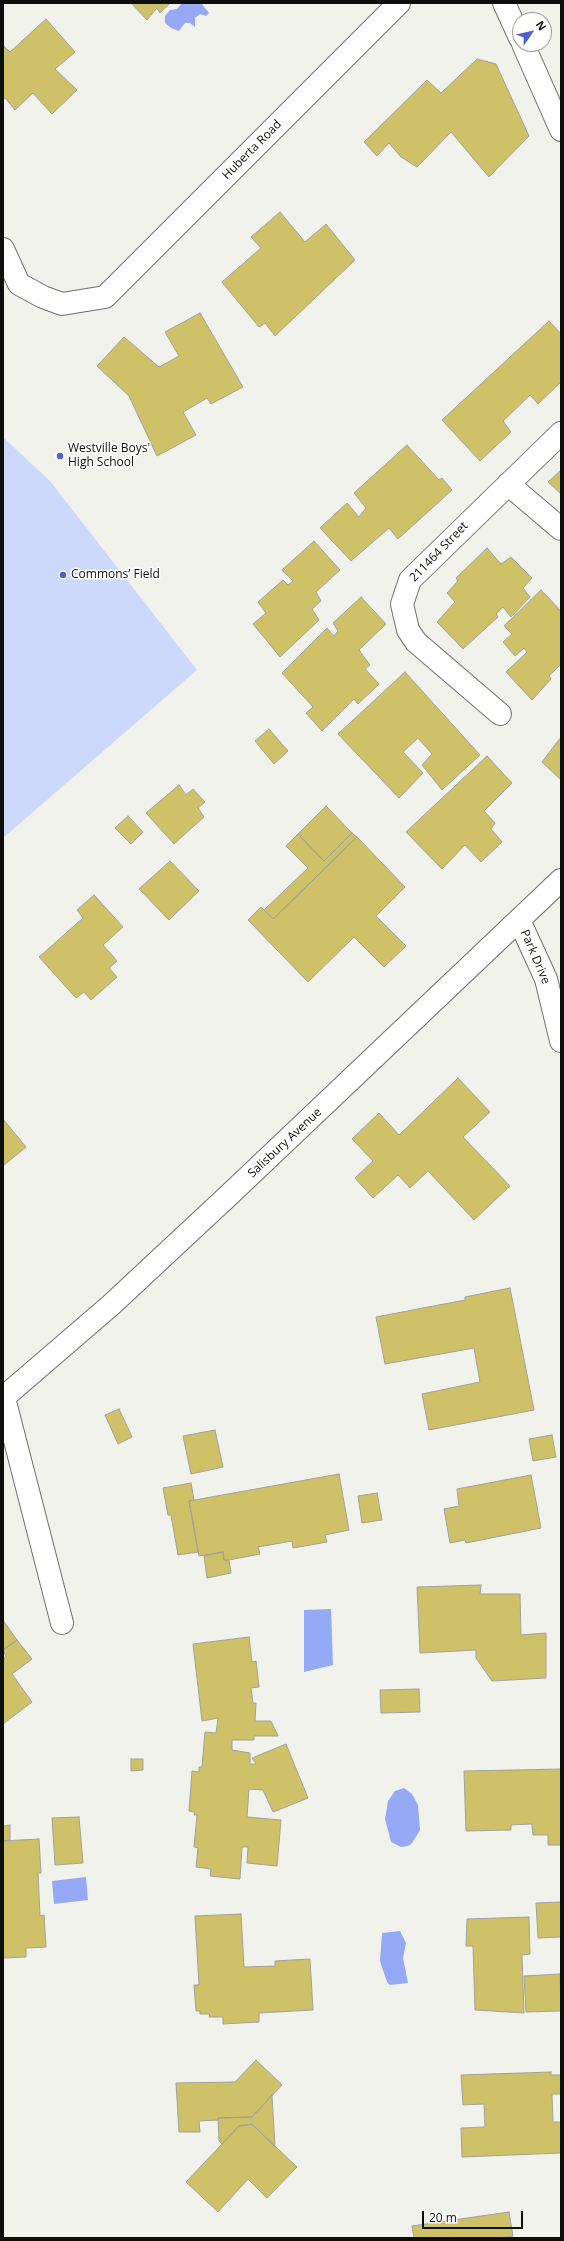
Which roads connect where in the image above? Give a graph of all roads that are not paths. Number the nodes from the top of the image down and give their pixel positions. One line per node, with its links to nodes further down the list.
1 (399, 3): 6 (street, Huberta Road)
2 (504, 3): 3 (street)
3 (512, 20)
4 (526, 52): 5 (street)
5 (561, 130)
6 (3, 249)
7 (561, 433): 8 (street, 211464 Street)
8 (508, 484): 9 (street); 10 (street, 211464 Street)
9 (561, 529)
10 (500, 714)
11 (561, 880): 12 (street, Salisbury Avenue)
12 (519, 920): 13 (street, Park Drive); 14 (street, Salisbury Avenue)
13 (561, 1041)
14 (3, 1398): 15 (street)
15 (62, 1623)

